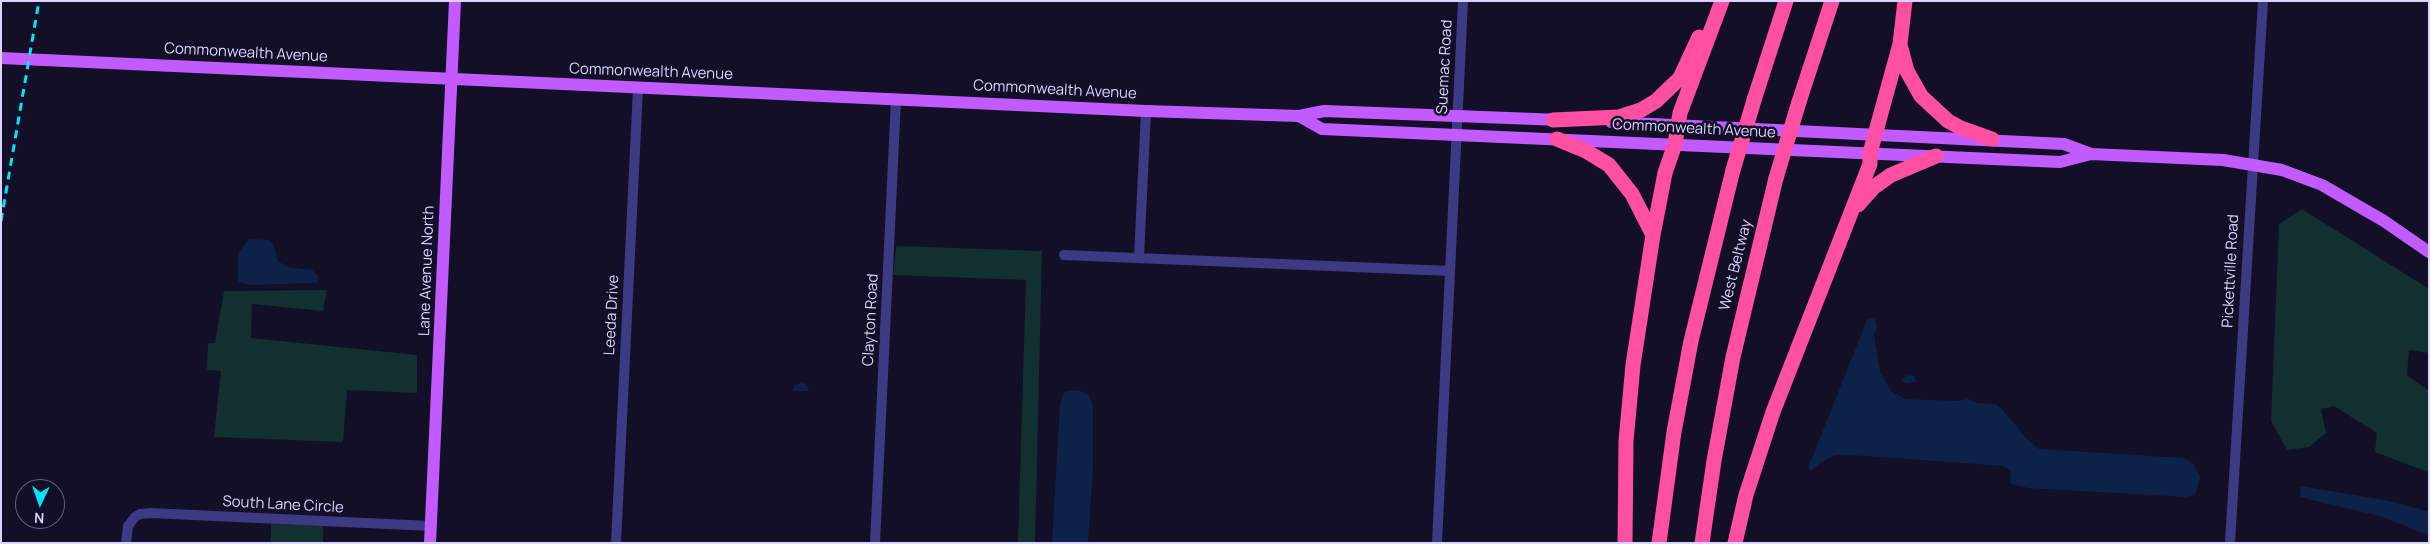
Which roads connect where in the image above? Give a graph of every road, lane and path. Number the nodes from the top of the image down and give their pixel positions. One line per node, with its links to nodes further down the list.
1 (456, 1): 11 (main road, Lane Avenue North)
2 (1463, 1): 16 (street, Suemac Road)
3 (1715, 1): 17 (highway)
4 (1722, 1): 18 (highway)
5 (1786, 1): 41 (highway, West Beltway, bridge)
6 (1832, 1): 42 (highway, West Beltway, bridge)
7 (1905, 1): 9 (highway)
8 (2263, 1): 27 (street, Pickettville Road)
9 (1900, 44): 19 (highway); 22 (highway)
10 (1, 58): 11 (main road, Commonwealth Avenue)
11 (452, 80): 12 (main road, Commonwealth Avenue); 34 (main road, Lane Avenue North)
12 (638, 88): 13 (main road, Commonwealth Avenue); 37 (street, Leeda Drive)
13 (896, 99): 14 (main road, Commonwealth Avenue); 38 (street, Clayton Road)
14 (1146, 111): 15 (main road, Commonwealth Avenue); 32 (street)
15 (1298, 116): 16 (main road, Commonwealth Avenue); 20 (main road, Commonwealth Avenue)
16 (1458, 116): 17 (main road, Commonwealth Avenue); 20 (street, Suemac Road)
17 (1553, 120): 18 (main road, Commonwealth Avenue)
18 (1678, 124): 19 (main road, Commonwealth Avenue); 23 (highway)
19 (1875, 134): 22 (main road, Commonwealth Avenue); 24 (highway)
20 (1457, 135): 21 (main road, Commonwealth Avenue); 33 (street, Suemac Road)
21 (1557, 139): 23 (main road, Commonwealth Avenue); 29 (highway)
22 (1992, 139): 25 (main road, Commonwealth Avenue)
23 (1675, 144): 24 (main road, Commonwealth Avenue); 29 (highway)
24 (1870, 153): 26 (main road, Commonwealth Avenue); 28 (highway)
25 (2091, 154): 26 (main road, Commonwealth Avenue); 27 (main road, Commonwealth Avenue)
26 (1936, 156): 28 (highway)
27 (2253, 164): 30 (main road, Commonwealth Avenue); 44 (street, Pickettville Road)
28 (1851, 214): 43 (highway)
29 (1653, 235): 40 (highway)
30 (2429, 252)
31 (1064, 255): 32 (street)
32 (1139, 257): 33 (street)
33 (1450, 271): 39 (street, Suemac Road)
34 (431, 526): 35 (street, South Lane Circle); 36 (main road, Lane Avenue North)
35 (126, 543)
36 (430, 543)
37 (616, 543)
38 (876, 543)
39 (1437, 543)
40 (1625, 543)
41 (1659, 543)
42 (1702, 543)
43 (1734, 543)
44 (2230, 543)

